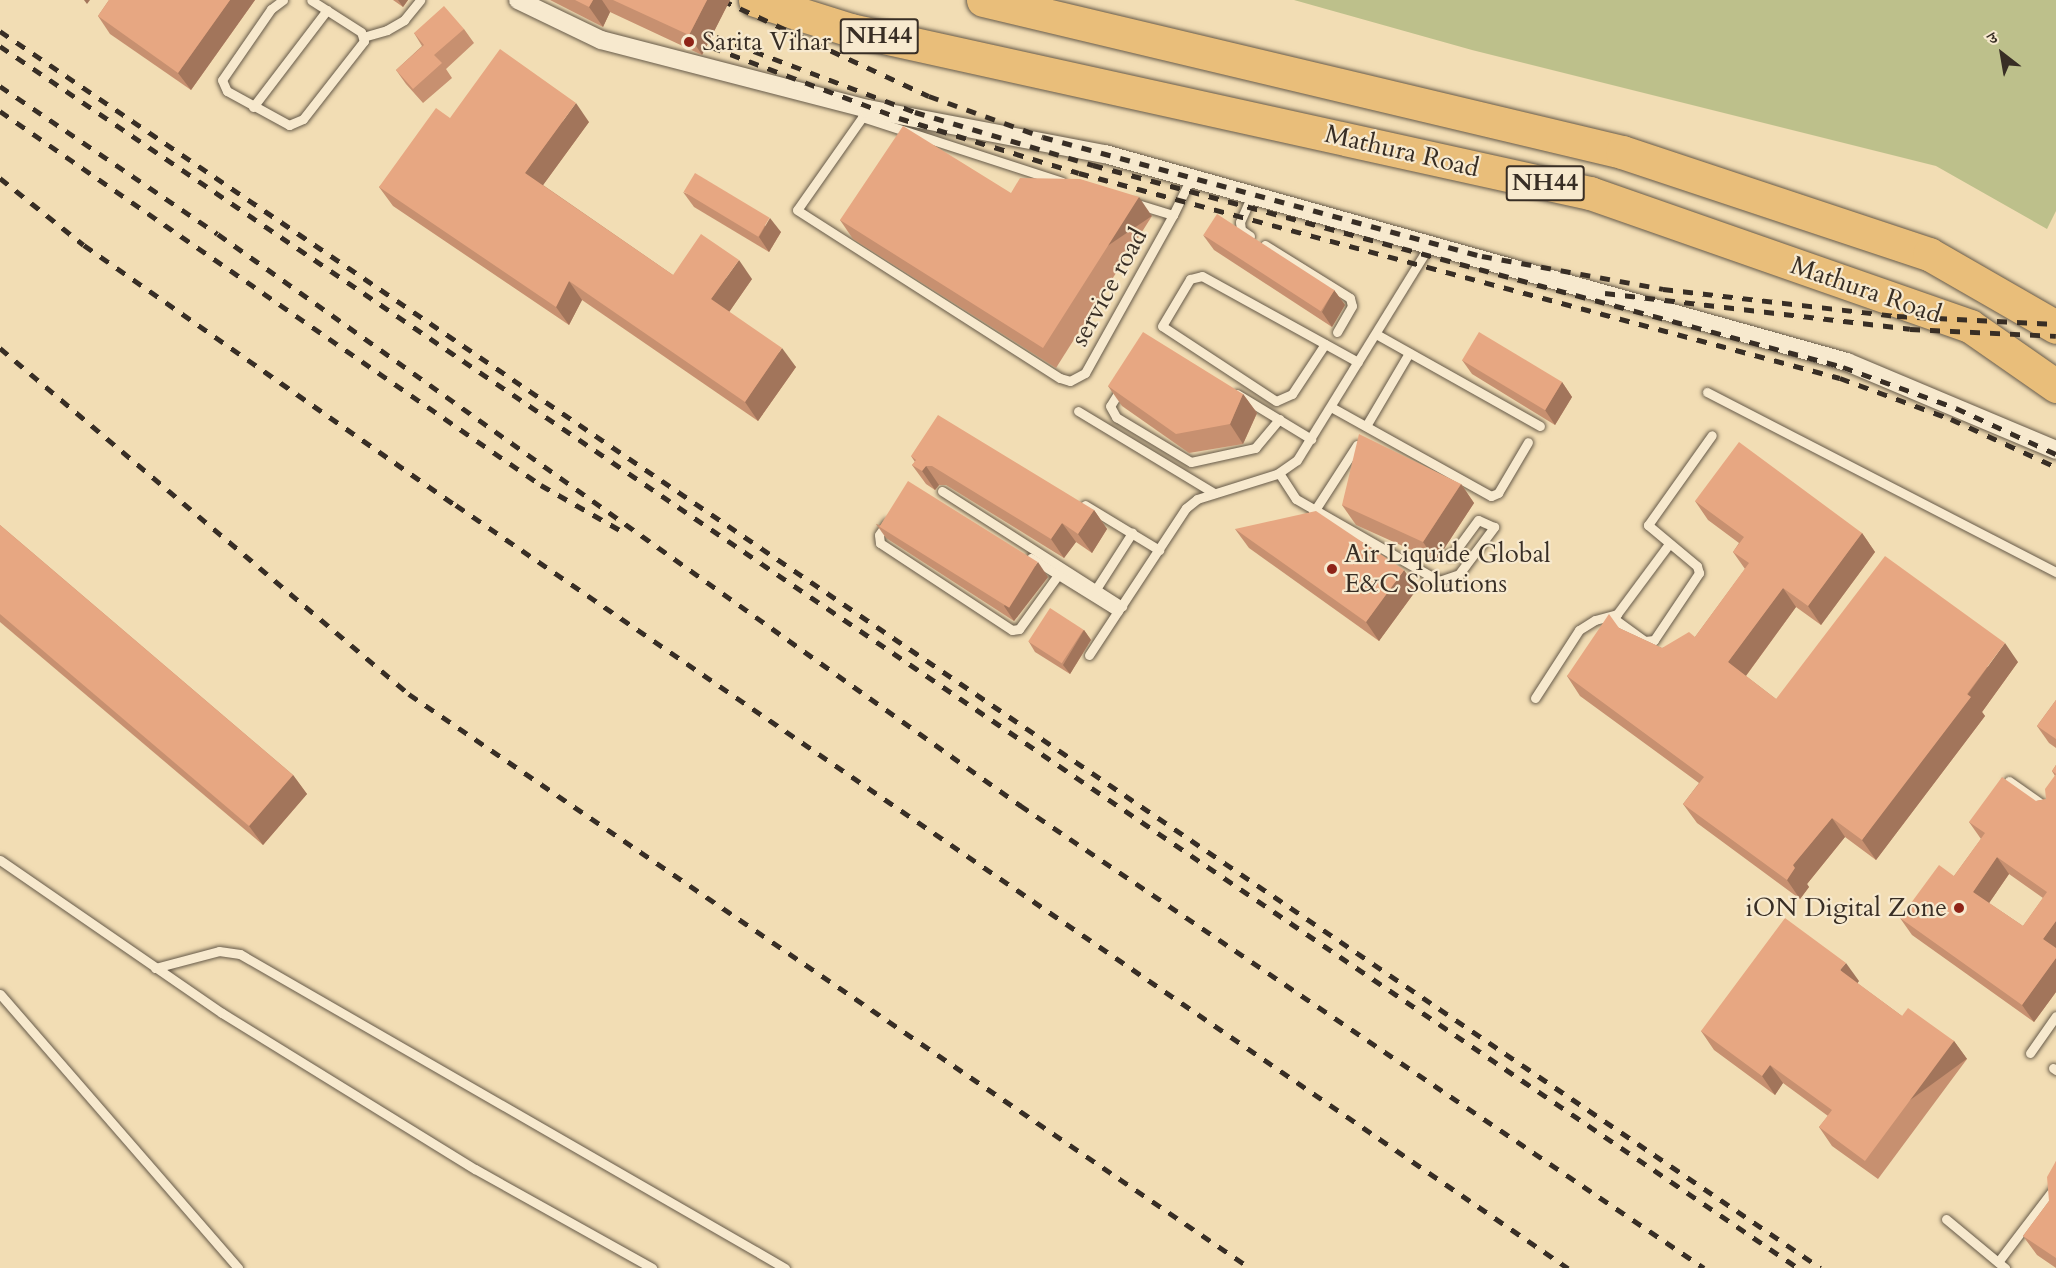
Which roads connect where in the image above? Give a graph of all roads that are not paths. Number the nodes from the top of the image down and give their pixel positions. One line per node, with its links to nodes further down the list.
1 (283, 0): 9 (lane)
2 (311, 0): 7 (lane)
3 (420, 0): 8 (lane)
4 (518, 0): 10 (street)
5 (755, 0): 28 (highway, Mathura Road / NH44)
6 (983, 0): 21 (highway, Mathura Road / NH44)
7 (327, 10): 8 (lane); 9 (lane)
8 (363, 37): 9 (lane)
9 (253, 107)
10 (865, 113): 11 (lane); 13 (street); 19 (lane, service road)
11 (914, 137): 12 (lane); 14 (lane)
12 (907, 147)
13 (1191, 178): 15 (street); 17 (lane)
14 (1072, 185)
15 (1252, 195): 20 (street); 22 (lane)
16 (1128, 202): 17 (lane, service road)
17 (1173, 215): 19 (lane, service road)
18 (850, 232): 19 (lane)
19 (844, 241)
20 (1431, 245): 23 (lane); 40 (street)
21 (2056, 327)
22 (1337, 332)
23 (1376, 334): 25 (lane); 26 (lane)
24 (1325, 344): 24 (lane); 26 (lane)
25 (1409, 353): 34 (lane); 35 (lane)
26 (1358, 362): 31 (lane)
27 (1129, 376): 33 (lane)
28 (2056, 386)
29 (1229, 388): 33 (lane)
30 (1707, 392): 53 (lane)
31 (1331, 407): 34 (lane); 37 (lane)
32 (1078, 411): 43 (lane)
33 (1278, 419): 37 (lane)
34 (1366, 426): 38 (lane)
35 (1540, 426)
36 (1712, 435): 50 (lane)
37 (1311, 439): 41 (lane)
38 (1528, 442)
39 (1357, 445): 46 (lane)
40 (2056, 450)
41 (1279, 473): 43 (lane); 46 (lane)
42 (942, 490): 55 (lane)
43 (1214, 493): 51 (lane)
44 (929, 494): 54 (lane)
45 (1071, 496): 49 (lane)
46 (1316, 510): 48 (lane); 52 (lane)
47 (891, 517): 54 (lane)
48 (1300, 522)
49 (1132, 533): 51 (lane); 55 (lane)
50 (1669, 544): 57 (lane); 57 (lane)
51 (1159, 550): 56 (lane)
52 (1446, 555)
53 (2056, 572)
54 (1058, 575): 56 (lane)
55 (1096, 589): 56 (lane)
56 (1120, 609): 58 (lane)
57 (1613, 618): 59 (lane)
58 (1089, 655)
59 (1535, 698)
60 (2008, 781): 61 (lane)
61 (2053, 812)
62 (0, 860): 63 (lane)
63 (155, 968): 71 (lane); 72 (lane)
64 (0, 994): 70 (lane)
65 (2056, 1016): 66 (lane)
66 (2030, 1053)
67 (2056, 1186): 69 (lane)
68 (1946, 1219): 69 (lane)
69 (2001, 1265)
70 (238, 1268)
71 (652, 1268)
72 (785, 1268)

